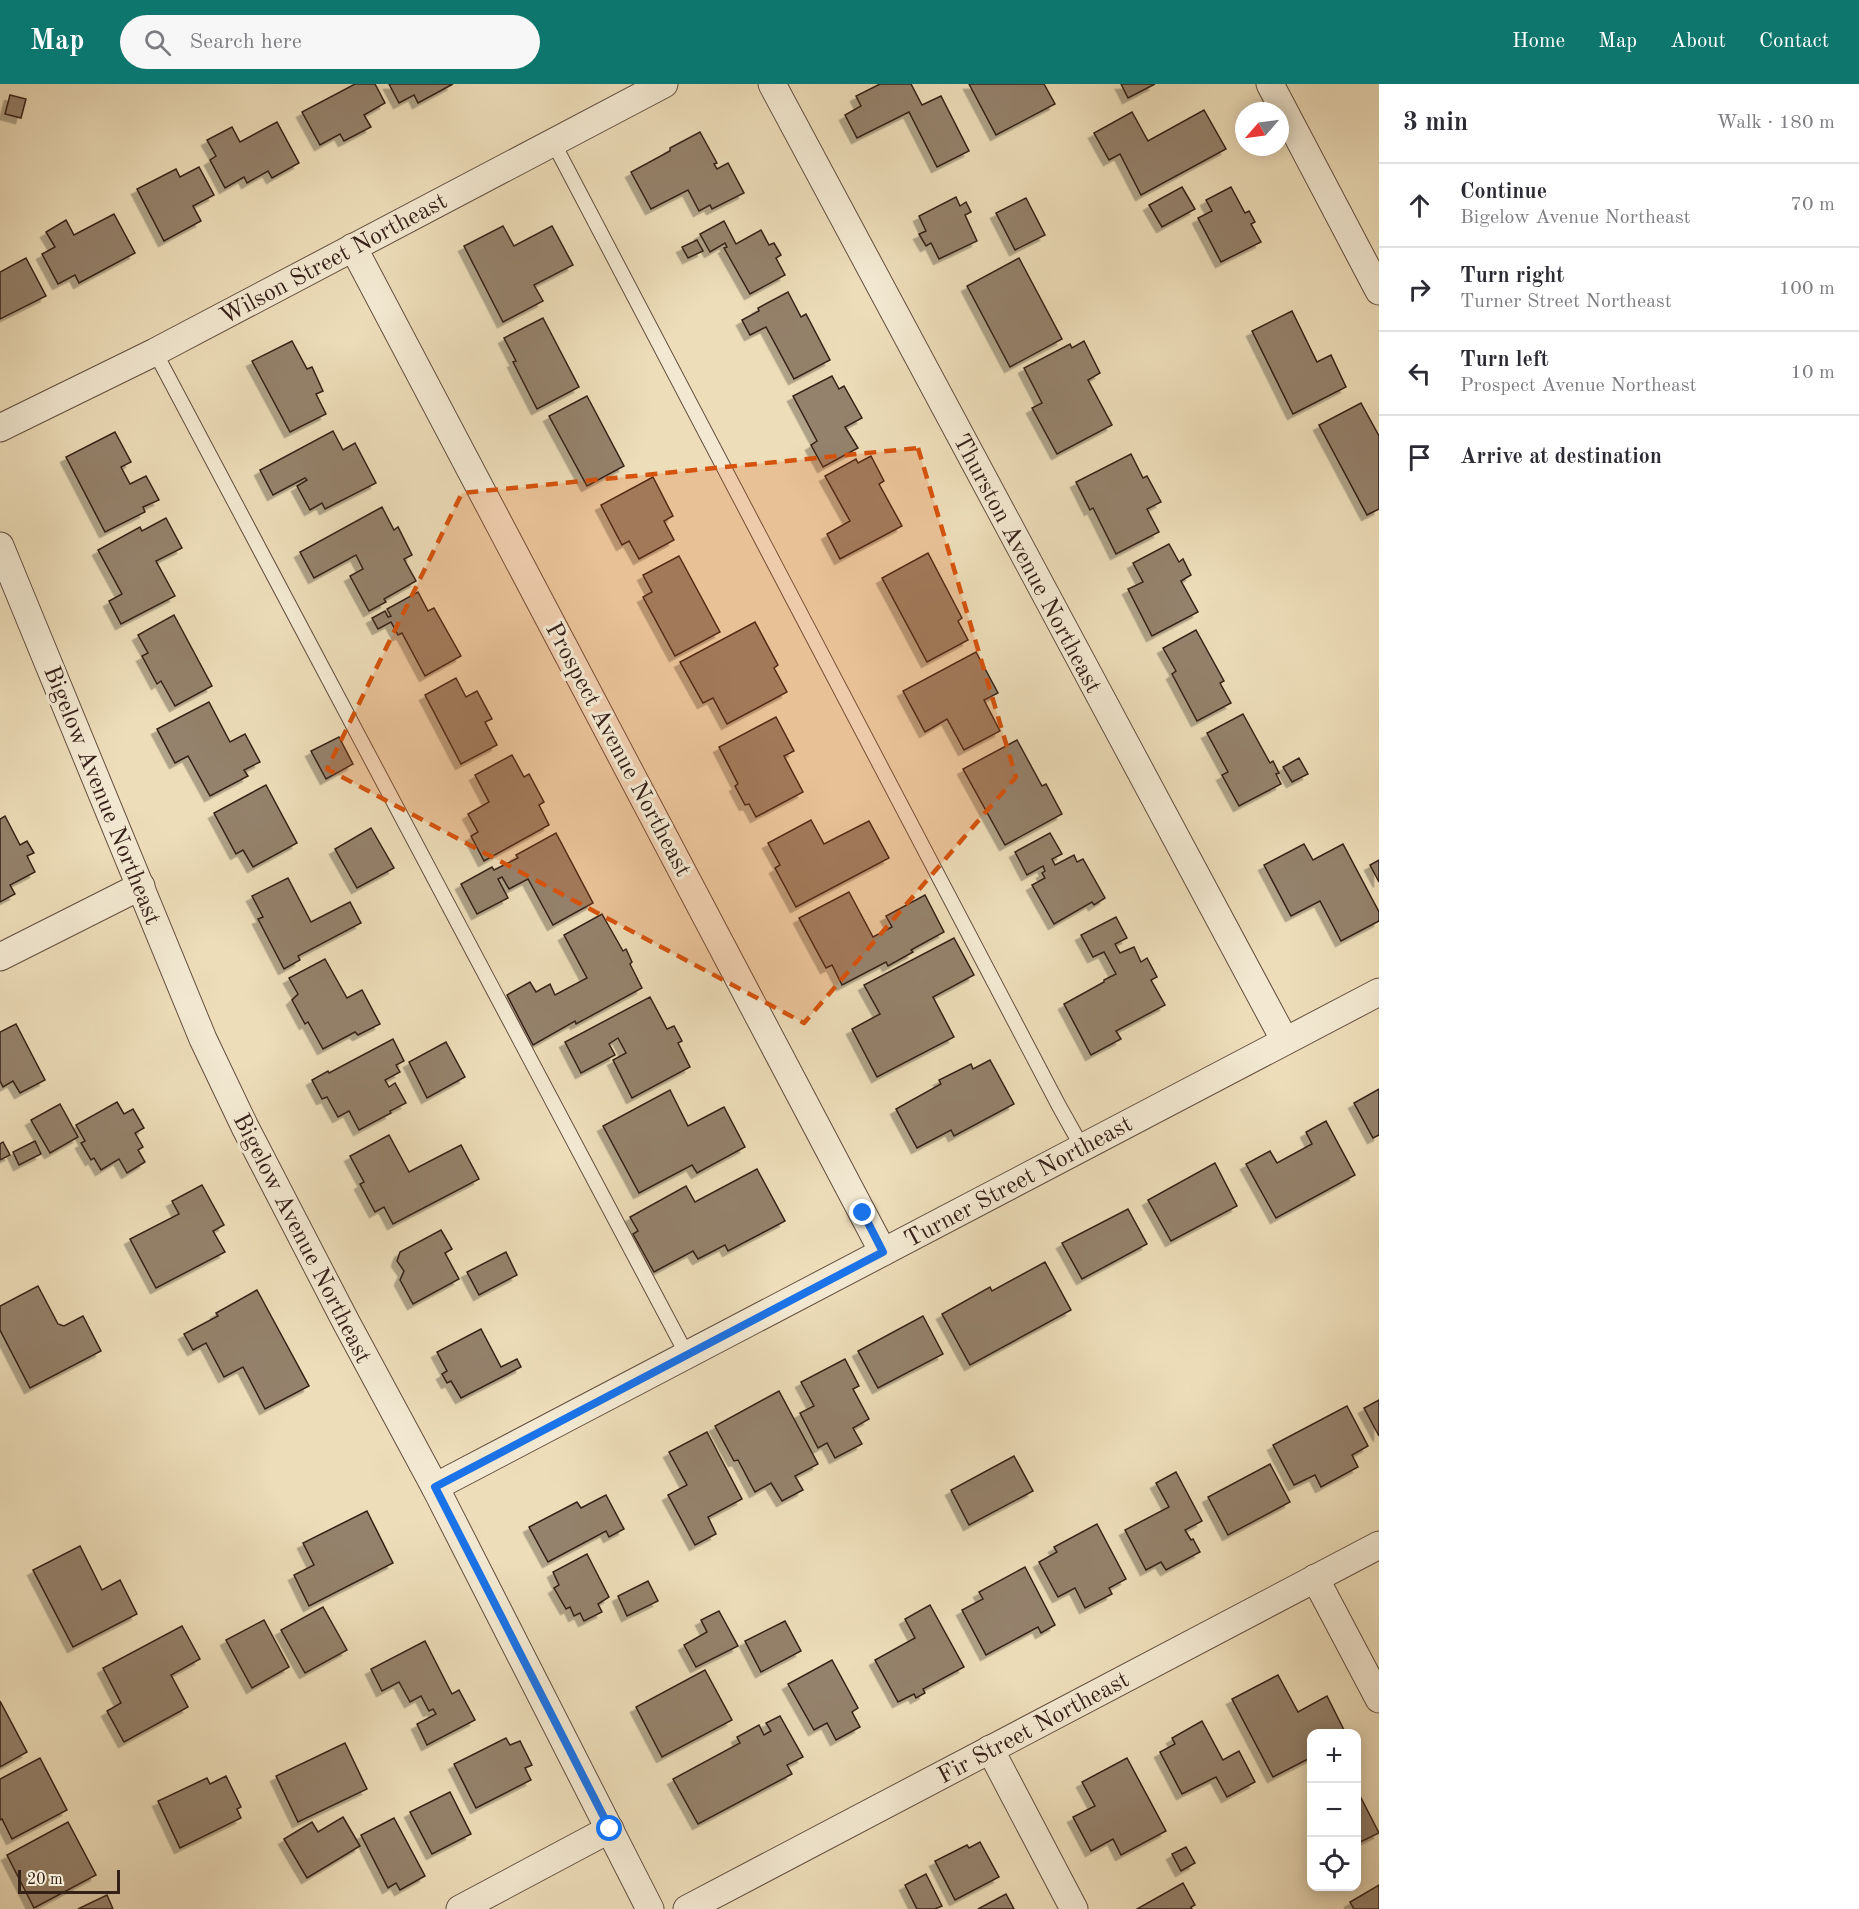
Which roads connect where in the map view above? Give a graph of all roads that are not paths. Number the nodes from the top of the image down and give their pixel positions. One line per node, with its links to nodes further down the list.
1 (664, 84): 4 (street, Wilson Street Northeast)
2 (772, 84): 13 (street, Thurston Avenue Northeast)
3 (1270, 84): 6 (street)
4 (553, 142): 5 (street, Wilson Street Northeast); 14 (lane)
5 (353, 247): 7 (street, Wilson Street Northeast); 15 (street, Prospect Avenue Northeast)
6 (1379, 291)
7 (154, 352): 8 (street, Wilson Street Northeast); 16 (lane)
8 (0, 428)
9 (0, 546): 10 (street, Bigelow Avenue Northeast)
10 (141, 886): 11 (street); 17 (street, Bigelow Avenue Northeast)
11 (0, 957)
12 (1379, 992): 13 (street, Turner Street Northeast)
13 (1285, 1041): 14 (street, Turner Street Northeast)
14 (1082, 1147): 15 (street, Turner Street Northeast)
15 (883, 1252): 16 (street, Turner Street Northeast)
16 (687, 1355): 17 (street, Turner Street Northeast)
17 (435, 1487): 22 (street, Bigelow Avenue Northeast)
18 (1379, 1545): 19 (street, Fir Street Northeast)
19 (1316, 1578): 20 (street); 21 (street, Fir Street Northeast)
20 (1379, 1698)
21 (990, 1749): 25 (street, Fir Street Northeast); 26 (street)
22 (610, 1829): 23 (street); 24 (street, Bigelow Avenue Northeast)
23 (460, 1909)
24 (650, 1909)
25 (687, 1909)
26 (1074, 1909)

